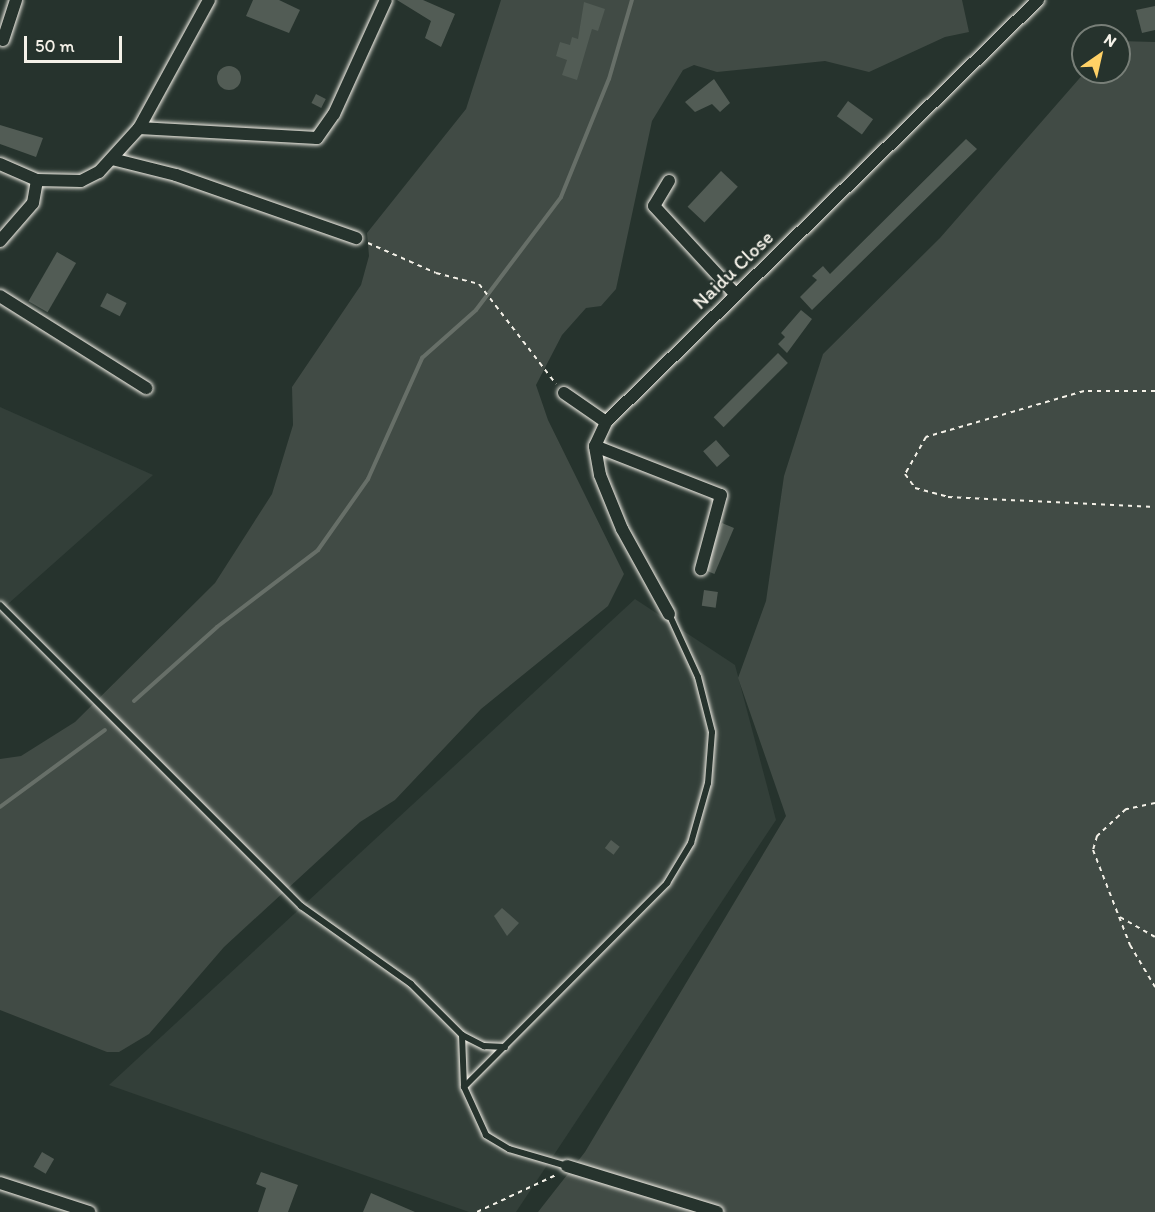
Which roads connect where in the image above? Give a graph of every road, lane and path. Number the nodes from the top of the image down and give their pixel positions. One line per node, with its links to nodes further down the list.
1 (16, 0): 5 (street)
2 (209, 0): 6 (street)
3 (386, 0): 6 (street)
4 (1038, 0): 13 (street, Naidu Close)
5 (3, 40)
6 (139, 128): 7 (street)
7 (112, 159): 9 (street); 11 (street)
8 (0, 164): 9 (street)
9 (37, 180): 12 (street)
10 (669, 181): 13 (street)
11 (356, 238): 17 (path)
12 (0, 241)
13 (735, 295): 18 (street, Naidu Close)
14 (0, 296): 15 (street)
15 (146, 388)
16 (1155, 391): 20 (path)
17 (564, 393): 18 (street)
18 (606, 422): 19 (street, Naidu Close)
19 (595, 446): 21 (street); 23 (street)
20 (1155, 507)
21 (702, 569)
22 (0, 605): 28 (lane)
23 (669, 614): 29 (lane)
24 (1155, 803): 25 (path)
25 (1120, 917): 26 (path); 27 (path)
26 (1155, 937)
27 (1155, 987)
28 (462, 1035): 29 (lane); 30 (lane)
29 (505, 1047): 30 (lane)
30 (464, 1087): 31 (lane)
31 (567, 1166): 34 (path); 35 (street)
32 (0, 1183): 33 (street)
33 (88, 1212)
34 (477, 1212)
35 (717, 1212)

